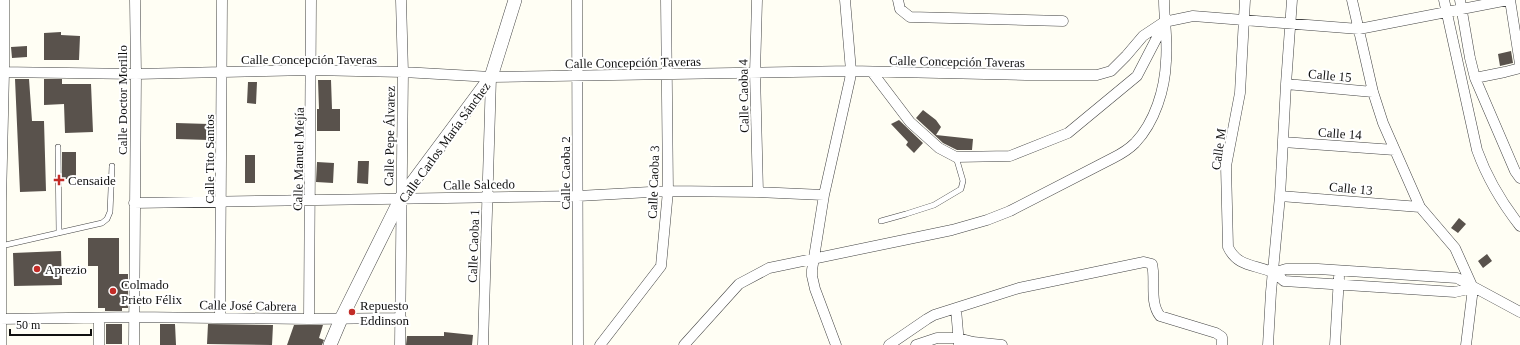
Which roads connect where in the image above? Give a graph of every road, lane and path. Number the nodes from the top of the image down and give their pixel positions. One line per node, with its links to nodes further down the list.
1 (4, 0): 31 (street)
2 (135, 0): 36 (street, Calle Doctor Morillo)
3 (222, 0): 34 (street, Calle Tito Santos)
4 (311, 0): 29 (street, Calle Manuel Mejía)
5 (400, 0): 32 (street, Calle Pepe Álvarez)
6 (516, 0): 39 (street, Calle Carlos María Sánchez)
7 (578, 0): 38 (street, Calle Caoba 2)
8 (666, 0): 37 (street, Calle Caoba 3)
9 (757, 0): 35 (street, Calle Caoba 4)
10 (845, 0): 30 (street)
11 (898, 0): 23 (street)
12 (1164, 0): 24 (street)
13 (1245, 0): 22 (street, Calle M)
14 (1292, 0): 25 (street)
15 (1352, 0): 26 (street)
16 (1444, 0): 21 (street)
17 (1509, 0): 20 (street, Calle Concepción Taveras); 27 (street)
18 (1514, 0): 19 (street)
19 (1520, 1)
20 (1461, 4): 21 (street, Calle Concepción Taveras); 40 (street)
21 (1446, 13): 26 (street, Calle Concepción Taveras); 62 (street)
22 (1245, 20): 24 (street, Calle Concepción Taveras); 25 (street, Calle Concepción Taveras); 67 (street, Calle M)
23 (1063, 21)
24 (1164, 22): 33 (street, Calle Concepción Taveras); 46 (street); 65 (street)
25 (1291, 24): 26 (street, Calle Concepción Taveras); 41 (street)
26 (1359, 29): 42 (street)
27 (1520, 64)
28 (1520, 68): 40 (street)
29 (311, 70): 32 (street, Calle Concepción Taveras); 34 (street, Calle Concepción Taveras); 56 (street, Calle Manuel Mejía)
30 (851, 71): 33 (street, Calle Concepción Taveras); 35 (street, Calle Concepción Taveras); 51 (street)
31 (2, 72): 36 (street, Calle Concepción Taveras); 57 (street)
32 (403, 72): 39 (street, Calle Concepción Taveras); 55 (street, Calle Pepe Álvarez)
33 (872, 72): 46 (street)
34 (223, 73): 36 (street, Calle Concepción Taveras); 58 (street, Calle Tito Santos)
35 (755, 73): 37 (street, Calle Concepción Taveras); 50 (street, Calle Caoba 4)
36 (136, 74): 59 (street, Calle Doctor Morillo)
37 (666, 74): 38 (street, Calle Concepción Taveras); 49 (street, Calle Caoba 3)
38 (578, 76): 39 (street, Calle Concepción Taveras); 52 (street, Calle Caoba 2)
39 (491, 77): 54 (street, Calle Caoba 1); 55 (street, Calle Carlos María Sánchez)
40 (1475, 78): 48 (street)
41 (1286, 84): 42 (street, Calle 15); 43 (street)
42 (1373, 92): 45 (street)
43 (1283, 142): 45 (street, Calle 14); 53 (street)
44 (58, 147): 63 (lane)
45 (1395, 150): 60 (street)
46 (956, 157): 61 (lane)
47 (112, 166): 63 (lane)
48 (1520, 178)
49 (668, 191): 50 (street, Calle Salcedo); 52 (street, Calle Salcedo); 87 (street, Calle Caoba 3)
50 (758, 192): 51 (street, Calle Salcedo)
51 (824, 195): 65 (street)
52 (578, 196): 54 (street, Calle Salcedo); 86 (street, Calle Caoba 2)
53 (1280, 196): 60 (street, Calle 13); 67 (street)
54 (488, 197): 55 (street, Calle Salcedo); 85 (street, Calle Caoba 1)
55 (401, 198): 56 (street, Calle Salcedo); 75 (street, Calle Pepe Álvarez); 78 (street, Calle Carlos María Sánchez)
56 (310, 200): 58 (street, Calle Salcedo); 77 (street, Calle Manuel Mejía)
57 (0, 201): 64 (street)
58 (222, 202): 59 (street, Calle Salcedo); 74 (street, Calle Tito Santos)
59 (134, 203): 72 (street, Calle Doctor Morillo)
60 (1420, 207): 69 (street)
61 (881, 220)
62 (1520, 226)
63 (59, 233): 64 (lane)
64 (1, 246): 76 (street)
65 (813, 259): 88 (street); 89 (street)
66 (1340, 270): 67 (street); 68 (street); 69 (street)
67 (1274, 273): 68 (street, Calle M); 94 (street)
68 (1339, 284): 69 (street, Calle M); 95 (street)
69 (1473, 288): 71 (street); 96 (street)
70 (956, 309): 79 (street); 90 (street); 93 (street)
71 (1520, 312)
72 (134, 317): 73 (street, Calle José Cabrera); 74 (street, Calle José Cabrera); 82 (street, Calle Doctor Morillo)
73 (98, 318): 76 (street, Calle José Cabrera); 81 (street)
74 (220, 318): 77 (street, Calle José Cabrera)
75 (401, 318): 78 (street, Calle José Cabrera); 84 (street, Calle Pepe Álvarez)
76 (1, 319): 80 (street)
77 (309, 319): 78 (street, Calle José Cabrera)
78 (341, 319): 83 (street, Calle Carlos María Sánchez)
79 (958, 342): 91 (street); 92 (street)
80 (1, 345)
81 (99, 345)
82 (134, 345)
83 (330, 345)
84 (400, 345)
85 (483, 345)
86 (578, 345)
87 (600, 345)
88 (684, 345)
89 (836, 345)
90 (889, 345)
91 (916, 345)
92 (1002, 345)
93 (1222, 345)
94 (1268, 345)
95 (1335, 345)
96 (1466, 345)

